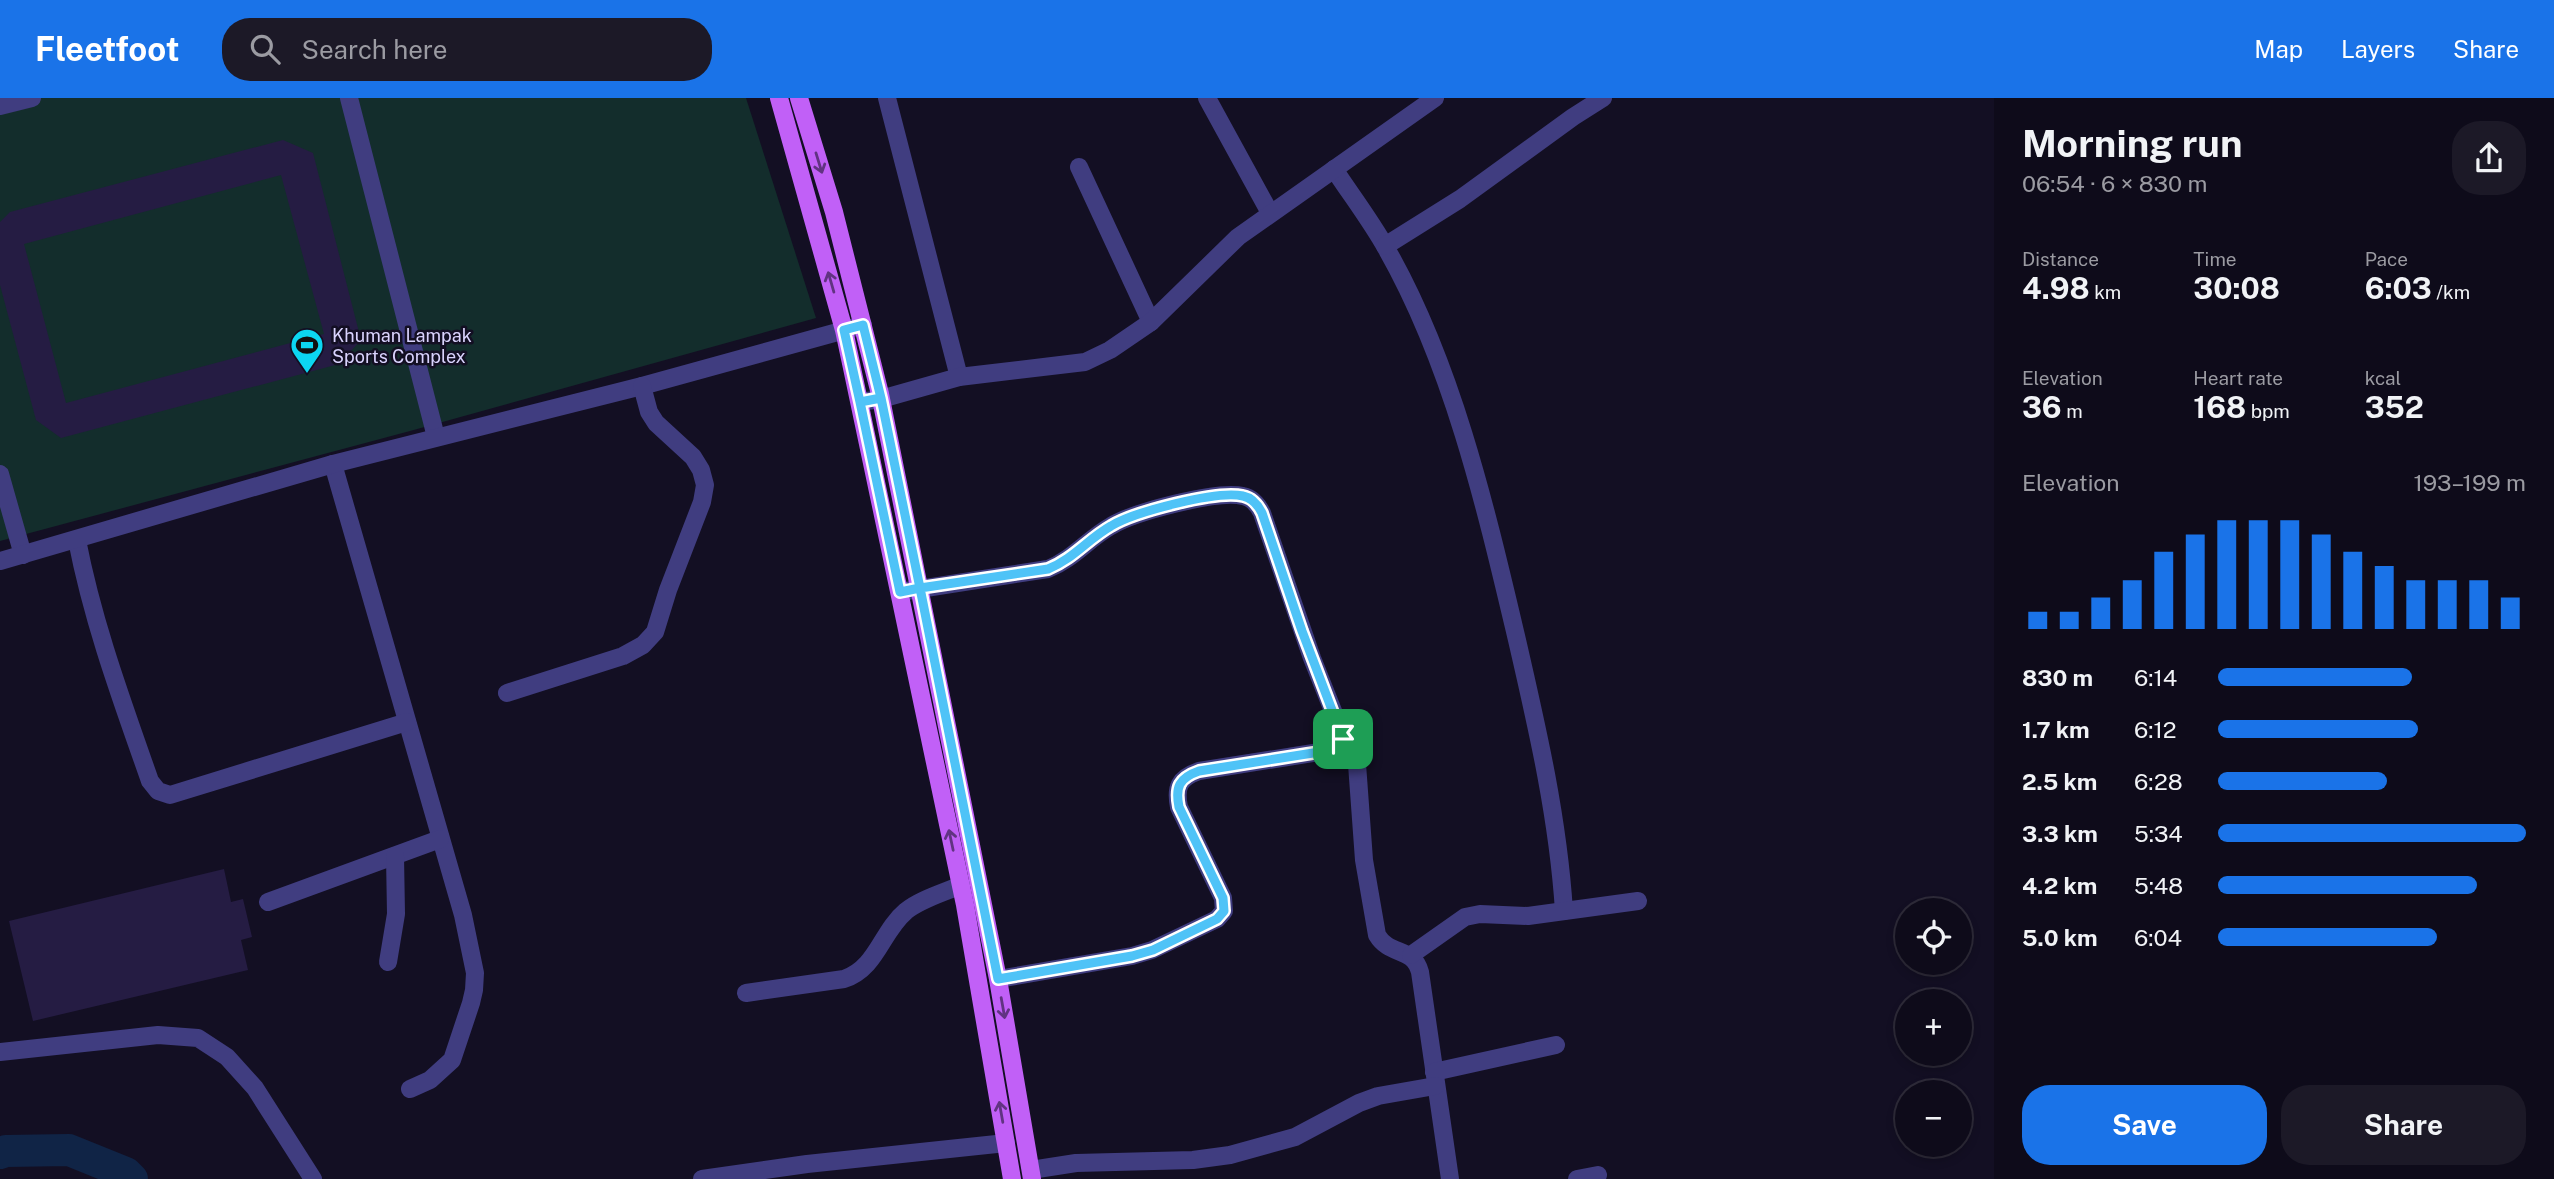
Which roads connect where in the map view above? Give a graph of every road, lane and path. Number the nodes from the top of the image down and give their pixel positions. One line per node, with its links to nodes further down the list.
1 (32, 98): 9 (street)
2 (349, 98): 21 (street)
3 (779, 98): 16 (main road, one-way to 3)
4 (799, 98): 15 (main road, one-way to 15)
5 (887, 98): 17 (street)
6 (1207, 98): 12 (street)
7 (1435, 98): 11 (street)
8 (1603, 98): 13 (street)
9 (0, 106)
10 (1079, 167): 14 (street)
11 (1334, 169): 12 (street); 13 (street)
12 (1270, 213): 14 (street)
13 (1385, 246): 37 (street)
14 (1151, 322): 17 (street)
15 (863, 325): 16 (street); 19 (main road)
16 (844, 330): 18 (street); 20 (main road)
17 (952, 378): 19 (street)
18 (642, 386): 21 (street); 29 (street)
19 (881, 398): 20 (street); 27 (main road)
20 (860, 402): 28 (main road)
21 (436, 437): 22 (street)
22 (333, 464): 24 (street); 30 (street)
23 (0, 474): 25 (street)
24 (77, 540): 25 (street); 30 (street)
25 (23, 555): 26 (street)
26 (0, 561)
27 (920, 588): 28 (street); 31 (street); 40 (main road)
28 (900, 592): 34 (main road, one-way to 28)
29 (507, 693)
30 (407, 722): 32 (street)
31 (1343, 739): 38 (street); 40 (street)
32 (440, 839): 33 (street); 45 (street)
33 (395, 856): 36 (street); 39 (street)
34 (961, 885): 41 (street); 46 (main road, one-way to 34)
35 (1638, 901): 37 (street)
36 (268, 902)
37 (1564, 911): 38 (street)
38 (1411, 955): 44 (street)
39 (388, 962)
40 (998, 979): 48 (main road, one-way to 48)
41 (746, 993)
42 (1556, 1045): 44 (street)
43 (0, 1052): 50 (street)
44 (1434, 1079): 48 (street); 54 (street)
45 (410, 1089)
46 (1006, 1143): 47 (street); 53 (main road)
47 (847, 1160): 51 (street); 52 (street)
48 (1032, 1174)
49 (1598, 1175): 55 (street)
50 (313, 1179)
51 (702, 1179)
52 (849, 1179)
53 (1012, 1179)
54 (1450, 1179)
55 (1577, 1179)

